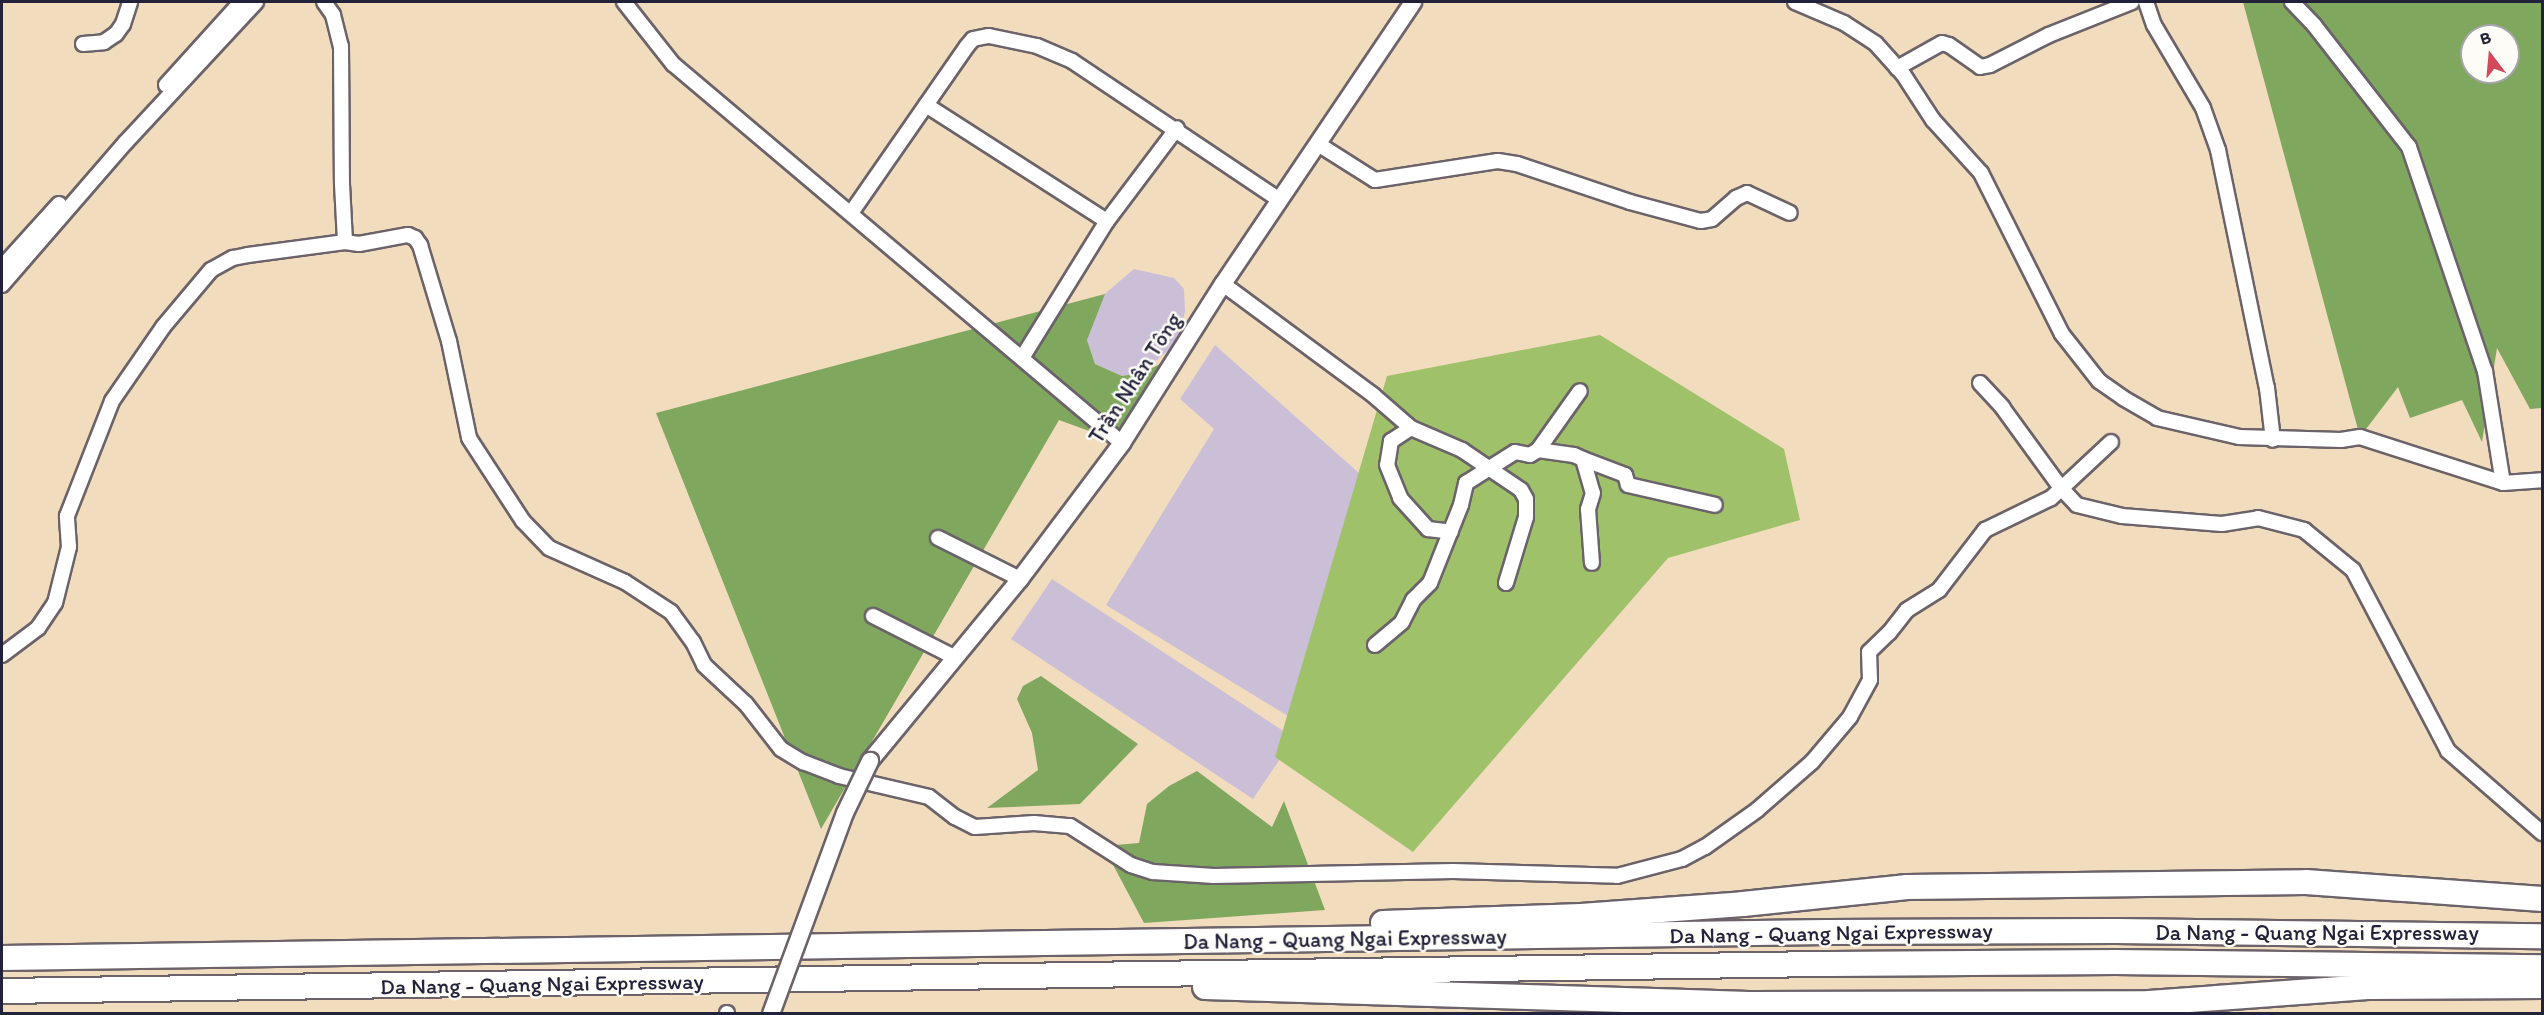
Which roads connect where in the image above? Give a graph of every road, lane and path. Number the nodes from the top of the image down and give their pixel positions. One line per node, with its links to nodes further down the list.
1 (130, 2): 11 (street)
2 (241, 2): 21 (street)
3 (256, 2): 23 (street)
4 (324, 2): 20 (street)
5 (624, 2): 17 (street)
6 (1413, 2): 15 (street, Trần Nhân Tông)
7 (1795, 2): 12 (street)
8 (2132, 2): 12 (street)
9 (2146, 2): 28 (street)
10 (2292, 2): 35 (street)
11 (83, 44)
12 (1897, 68): 28 (street)
13 (926, 105): 14 (street); 17 (street); 19 (street)
14 (1177, 128): 16 (street); 19 (street)
15 (1318, 144): 16 (street, Trần Nhân Tông); 18 (street)
16 (1280, 200): 22 (street, Trần Nhân Tông)
17 (851, 213): 24 (street)
18 (1790, 213)
19 (1107, 221): 24 (street)
20 (345, 243): 36 (street); 45 (street)
21 (2, 267)
22 (1223, 284): 27 (street); 29 (street, Trần Nhân Tông)
23 (2, 285)
24 (1022, 358): 29 (street)
25 (1980, 383): 36 (street)
26 (1580, 392): 31 (street)
27 (1411, 428): 33 (street); 38 (street)
28 (2273, 440): 35 (street)
29 (1122, 442): 41 (street, Trần Nhân Tông)
30 (2111, 442): 36 (street)
31 (1538, 450): 32 (street); 33 (street)
32 (1583, 459): 37 (street); 40 (street)
33 (1487, 469): 38 (street); 42 (street)
34 (2542, 480): 35 (street)
35 (2503, 483)
36 (2061, 488): 47 (street)
37 (1715, 505)
38 (1451, 532): 44 (street)
39 (938, 538): 41 (street)
40 (1592, 563)
41 (1020, 579): 46 (street, Trần Nhân Tông)
42 (1506, 583)
43 (873, 616): 46 (street)
44 (1376, 645)
45 (2, 655)
46 (954, 657): 56 (street, Trần Nhân Tông, bridge)
47 (2542, 833)
48 (2542, 899): 50 (highway)
49 (2542, 936): 50 (highway, Da Nang - Quang Ngai Expressway)
50 (1117, 937): 51 (highway, Da Nang - Quang Ngai Expressway)
51 (2, 958)
52 (2542, 967): 53 (highway, Da Nang - Quang Ngai Expressway)
53 (1133, 980): 54 (highway); 55 (highway, Da Nang - Quang Ngai Expressway)
54 (2542, 986)
55 (2, 991)
56 (771, 1014)

